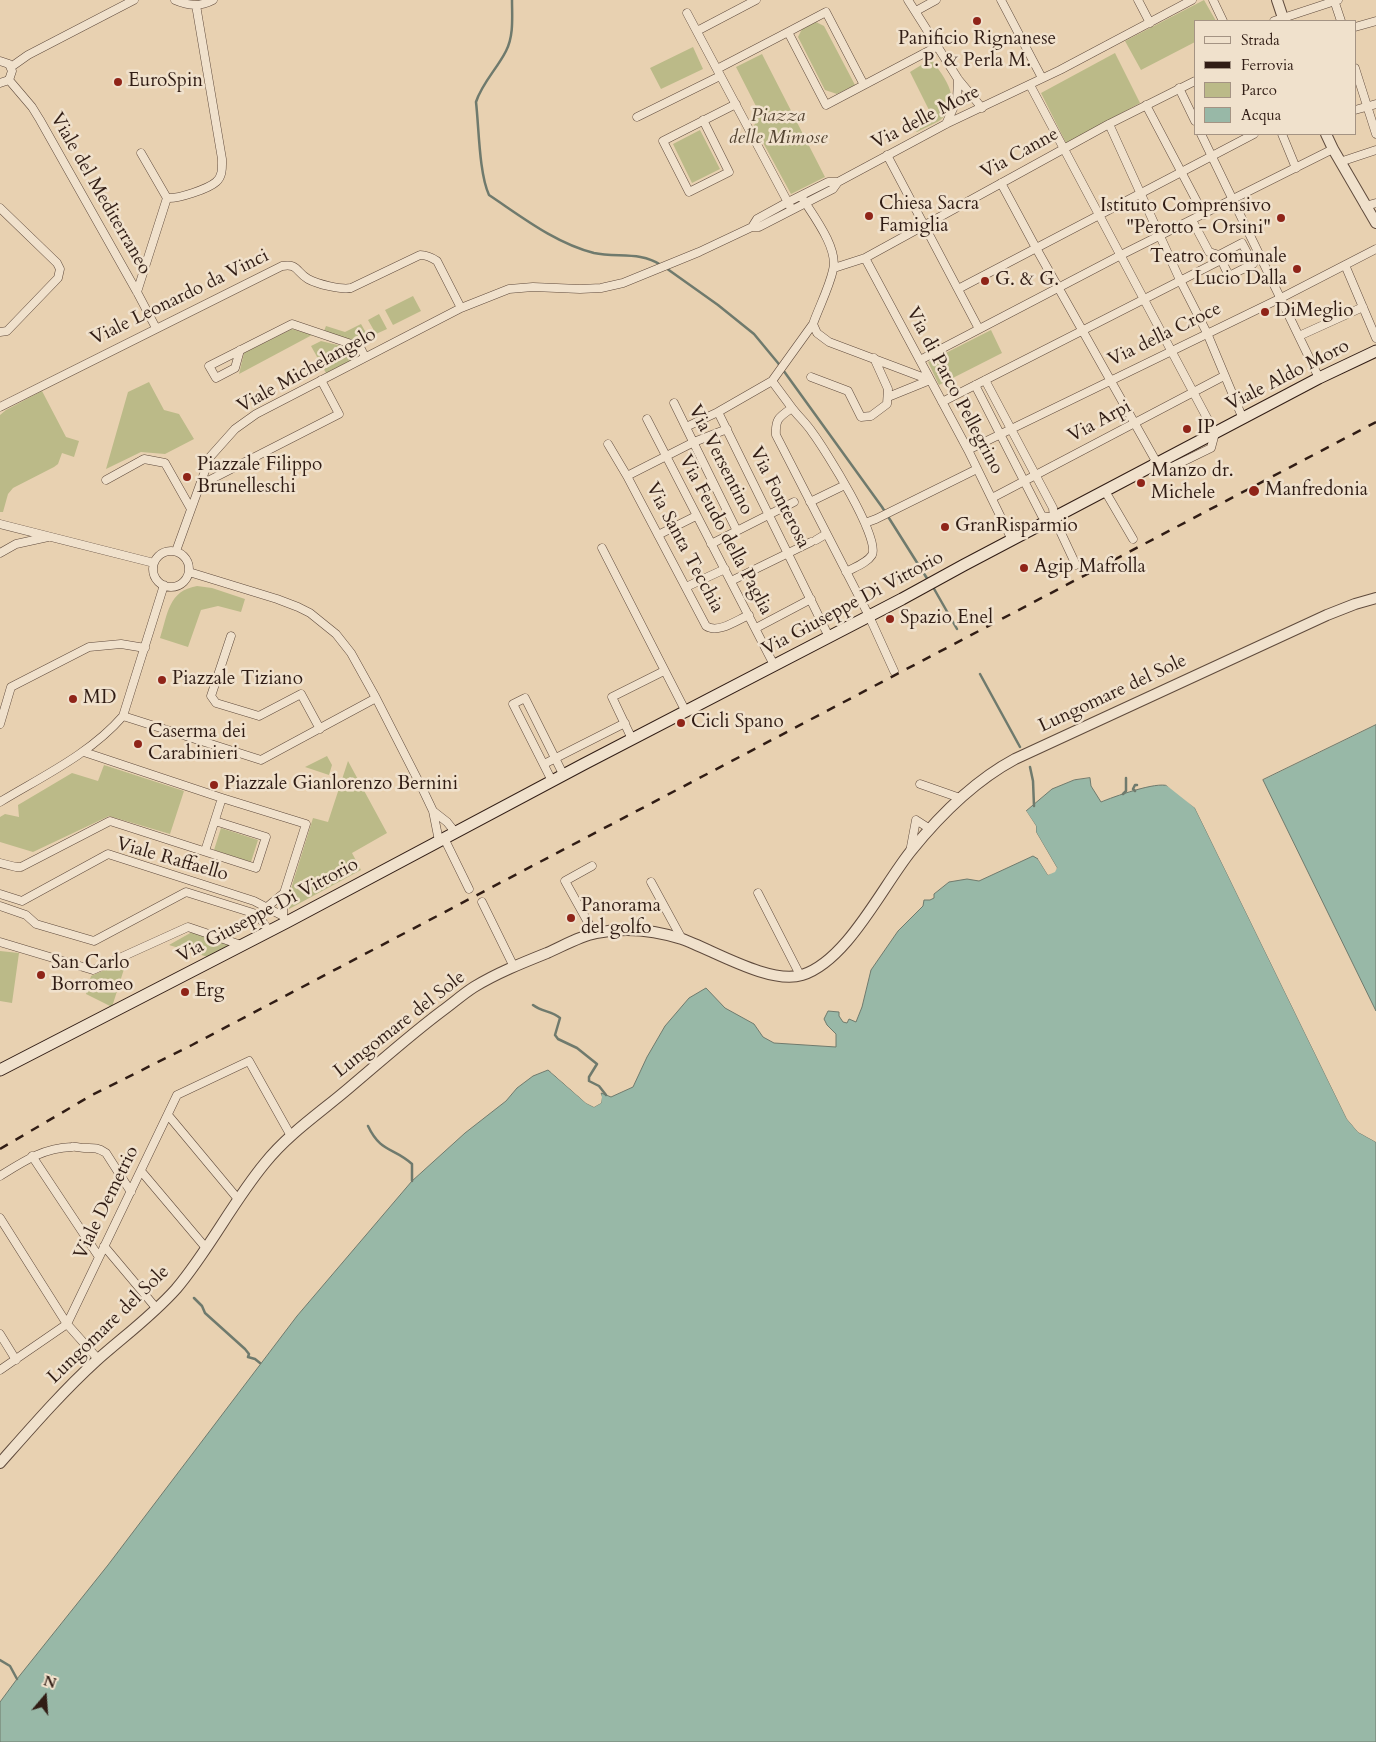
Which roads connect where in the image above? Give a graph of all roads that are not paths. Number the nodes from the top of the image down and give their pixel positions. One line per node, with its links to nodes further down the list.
1 (134, 0): 26 (street)
2 (176, 0): 13 (street)
3 (213, 0): 13 (street)
4 (756, 0): 22 (street)
5 (908, 0): 14 (street)
6 (936, 0): 14 (street)
7 (1001, 0): 29 (street)
8 (1138, 0): 20 (street)
9 (1192, 0): 20 (street, Via delle More)
10 (1213, 0): 16 (street)
11 (1277, 0): 17 (street)
12 (1335, 0): 17 (street); 18 (street)
13 (196, 5): 64 (street)
14 (916, 11): 24 (street)
15 (687, 13): 22 (street)
16 (1223, 20)
17 (1280, 20)
18 (1341, 20)
19 (1376, 20): 21 (street)
20 (1150, 23): 29 (street, Via delle More)
21 (1356, 27)
22 (696, 31): 28 (street)
23 (788, 32): 28 (street); 35 (street); 35 (street)
24 (938, 46): 30 (street); 35 (street)
25 (0, 61): 26 (street)
26 (11, 67): 31 (street)
27 (1356, 71): 40 (street)
28 (719, 72): 37 (street); 43 (street)
29 (1042, 78): 34 (street, Via delle More)
30 (958, 79): 41 (street); 46 (street)
31 (9, 80): 33 (street); 90 (street, Viale del Mediterraneo)
32 (1194, 81): 36 (street, Via Canne)
33 (0, 83)
34 (1030, 84): 41 (street, Via delle More); 53 (street)
35 (864, 85)
36 (1179, 88): 39 (street, Via Canne); 44 (street)
37 (736, 104): 45 (street); 67 (street)
38 (1376, 104): 40 (street)
39 (1146, 105): 47 (street, Via Canne); 61 (street)
40 (1368, 106): 42 (street); 48 (street)
41 (982, 108): 46 (street, Via delle More)
42 (1356, 110)
43 (637, 117)
44 (1194, 119)
45 (704, 120): 45 (street)
46 (946, 124): 57 (street, Via delle More)
47 (1109, 124): 53 (street, Via Canne); 63 (street)
48 (1376, 134)
49 (1202, 135): 58 (street)
50 (1252, 135): 58 (street)
51 (1282, 135): 60 (street)
52 (1326, 135): 54 (street)
53 (1064, 149): 62 (street, Via Canne); 72 (street)
54 (1333, 149): 59 (street); 60 (street)
55 (1376, 150): 59 (street)
56 (141, 152): 64 (street)
57 (887, 155): 65 (street, Via delle More); 76 (street)
58 (1212, 156): 61 (street); 66 (street)
59 (1340, 162): 69 (street)
60 (1296, 168): 66 (street)
61 (1181, 172): 63 (street); 73 (street)
62 (1001, 183): 76 (street, Via Canne); 79 (street)
63 (1140, 193): 72 (street); 78 (street)
64 (167, 198): 90 (street)
65 (803, 199): 67 (street, Via delle More); 71 (street, Via delle More); 86 (street)
66 (1234, 200): 73 (street); 92 (street)
67 (788, 202): 71 (street); 77 (street, Via delle More)
68 (1376, 203): 69 (street)
69 (1365, 206): 75 (street)
70 (0, 208): 99 (street)
71 (792, 210): 77 (street, Via delle More)
72 (1099, 215): 79 (street); 82 (street)
73 (1204, 215): 74 (street)
74 (1192, 220): 78 (street); 83 (street)
75 (1376, 223)
76 (925, 226): 84 (street, Via Canne); 89 (street)
77 (752, 227): 81 (street, Via delle More)
78 (1160, 236): 82 (street); 87 (street)
79 (1036, 248): 88 (street); 89 (street)
80 (1376, 249): 85 (street, Via della Croce)
81 (699, 252): 93 (street, Viale Michelangelo)
82 (1121, 255): 88 (street); 91 (street)
83 (1220, 257): 83 (street); 87 (street)
84 (865, 258): 86 (street, Via Canne); 108 (street, Via di Parco Pellegrino)
85 (1345, 265): 92 (street, Via della Croce); 94 (street)
86 (834, 268): 95 (street)
87 (1180, 280): 91 (street); 100 (street)
88 (1059, 288): 97 (street); 98 (street)
89 (958, 289): 97 (street)
90 (137, 292): 96 (street, Viale del Mediterraneo)
91 (1144, 298): 98 (street); 104 (street)
92 (1280, 298): 100 (street, Via della Croce); 101 (street)
93 (463, 307): 96 (street, Viale Leonardo da Vinci); 106 (street, Viale Michelangelo)
94 (1363, 307): 101 (street); 102 (street)
95 (813, 324): 107 (street); 116 (street)
96 (156, 328): 122 (street, Viale Leonardo da Vinci)
97 (979, 329): 108 (street)
98 (1082, 330): 114 (street); 115 (street)
99 (0, 332)
100 (1207, 333): 104 (street, Via della Croce); 109 (street)
101 (1300, 336): 111 (street)
102 (1376, 338)
103 (240, 350): 106 (street)
104 (1172, 351): 115 (street, Via della Croce); 118 (street)
105 (1376, 351): 111 (main road, Viale Aldo Moro)
106 (365, 357): 112 (street, Viale Michelangelo)
107 (874, 358): 113 (street); 119 (street)
108 (920, 360): 113 (street, Via di Parco Pellegrino)
109 (1224, 376): 118 (street, Via Arpi); 125 (street)
110 (812, 377): 119 (street)
111 (1319, 378): 125 (main road, Viale Aldo Moro)
112 (321, 380): 143 (street, Viale Michelangelo); 143 (street)
113 (930, 380): 119 (street); 120 (street, Via di Parco Pellegrino)
114 (985, 380): 117 (street); 130 (street)
115 (1110, 380): 127 (street); 130 (street, Via della Croce)
116 (772, 381): 123 (street); 124 (street)
117 (975, 385): 120 (street); 132 (street)
118 (1193, 391): 127 (street, Via Arpi); 131 (street)
119 (888, 397)
120 (942, 402): 135 (street, Via di Parco Pellegrino)
121 (674, 403): 128 (street, Via Versentino)
122 (0, 407)
123 (792, 408): 144 (street); 148 (street)
124 (718, 412): 128 (street); 129 (street, Via Fonterosa)
125 (1243, 419): 131 (main road, Viale Aldo Moro)
126 (647, 420): 136 (street, Via Feudo della Paglia)
127 (1134, 423): 137 (street); 139 (street, Via Arpi)
128 (686, 427): 133 (street, Via Versentino)
129 (727, 429): 133 (street); 150 (street, Via Fonterosa)
130 (1012, 429): 132 (street, Via della Croce); 139 (street)
131 (1215, 433): 137 (main road, Viale Aldo Moro)
132 (1000, 434): 135 (street, Via della Croce); 142 (street)
133 (694, 442): 136 (street); 156 (street, Via Versentino)
134 (608, 444): 140 (street, Via Santa Tecchia)
135 (968, 450): 138 (street, Via di Parco Pellegrino)
136 (666, 456): 140 (street); 151 (street, Via Feudo della Paglia)
137 (1157, 463): 145 (main road, Via Giuseppe Di Vittorio)
138 (978, 469): 146 (street, Via di Parco Pellegrino); 153 (street)
139 (1035, 475): 142 (street, Via Arpi); 152 (street)
140 (627, 476): 158 (street, Via Santa Tecchia)
141 (106, 480): 149 (street)
142 (1025, 481): 146 (street, Via Arpi); 152 (street)
143 (200, 485): 149 (street, Viale Michelangelo)
144 (845, 486): 148 (street); 153 (street)
145 (1105, 491): 152 (main road, Via Giuseppe Di Vittorio); 160 (street)
146 (992, 498): 161 (street, Via di Parco Pellegrino)
147 (794, 502): 150 (street)
148 (810, 502): 157 (street)
149 (191, 509): 165 (street, Viale Michelangelo)
150 (769, 515): 156 (street); 167 (street, Via Fonterosa)
151 (696, 516): 158 (street); 163 (street, Via Feudo della Paglia)
152 (1054, 518): 161 (main road, Via Giuseppe Di Vittorio); 169 (street)
153 (865, 523): 172 (street)
154 (0, 524): 155 (street)
155 (23, 530): 159 (street); 162 (street)
156 (738, 531): 163 (street)
157 (826, 534): 167 (street); 172 (street)
158 (658, 535): 175 (street, Via Santa Tecchia)
159 (50, 537): 162 (street); 168 (street)
160 (1133, 539)
161 (1012, 540): 179 (main road, Via Giuseppe Di Vittorio)
162 (16, 544): 166 (street)
163 (711, 544): 170 (street, Via Feudo della Paglia)
164 (602, 548): 185 (street)
165 (176, 552): 168 (street); 171 (street)
166 (0, 553)
167 (788, 553): 173 (street); 177 (street, Via Fonterosa)
168 (154, 563): 174 (street)
169 (1076, 565)
170 (725, 569): 173 (street, Via Feudo della Paglia); 175 (street)
171 (189, 572): 174 (street); 187 (street)
172 (846, 572): 179 (street)
173 (731, 581): 178 (street, Via Feudo della Paglia)
174 (164, 585): 183 (street)
175 (686, 587): 178 (street, Via Santa Tecchia)
176 (1376, 598): 201 (street, Lungomare del Sole)
177 (811, 599): 180 (street); 182 (street, Via Fonterosa)
178 (749, 615): 180 (street, Via Feudo della Paglia)
179 (869, 616): 182 (main road, Via Giuseppe Di Vittorio); 186 (street)
180 (756, 628): 184 (street, Via Feudo della Paglia)
181 (231, 636): 192 (street)
182 (829, 637): 184 (main road, Via Giuseppe Di Vittorio)
183 (145, 648): 189 (street); 191 (street)
184 (774, 665): 188 (main road, Via Giuseppe Di Vittorio)
185 (664, 671): 188 (street); 190 (street)
186 (894, 671)
187 (376, 698): 192 (street); 203 (street)
188 (686, 712): 193 (main road, Via Giuseppe Di Vittorio)
189 (123, 716): 192 (street); 194 (street)
190 (625, 723): 193 (street); 195 (street)
191 (0, 724)
192 (320, 729)
193 (632, 739): 197 (main road, Via Giuseppe Di Vittorio)
194 (84, 752): 200 (street); 202 (street)
195 (556, 758): 196 (street); 196 (street); 197 (street)
196 (544, 764): 198 (street)
197 (564, 774): 198 (main road, Via Giuseppe Di Vittorio)
198 (552, 781): 206 (main road, Via Giuseppe Di Vittorio)
199 (920, 784): 201 (street)
200 (222, 798): 204 (street); 213 (street)
201 (960, 798): 205 (street, Lungomare del Sole)
202 (0, 802)
203 (433, 811): 206 (street); 206 (street)
204 (215, 821): 207 (street); 207 (street)
205 (930, 829): 208 (street, Lungomare del Sole); 208 (street, Lungomare del Sole)
206 (446, 837): 212 (street); 221 (main road, Via Giuseppe Di Vittorio)
207 (205, 851): 209 (street)
208 (909, 854): 228 (street, Lungomare del Sole)
209 (0, 862)
210 (592, 866): 223 (street)
211 (651, 882): 224 (street)
212 (469, 889)
213 (284, 893): 219 (street); 221 (street)
214 (758, 893): 228 (street)
215 (0, 894): 216 (street)
216 (22, 900): 219 (street, Viale Raffaello); 220 (street)
217 (482, 902): 227 (street)
218 (0, 906): 220 (street, Viale Raffaello)
219 (266, 907): 221 (street, Viale Raffaello)
220 (18, 912): 222 (street, Viale Raffaello)
221 (285, 919): 222 (main road, Via Giuseppe Di Vittorio)
222 (269, 931): 226 (main road, Via Giuseppe Di Vittorio)
223 (594, 933): 224 (street, Lungomare del Sole); 227 (street, Lungomare del Sole)
224 (682, 939): 228 (street, Lungomare del Sole)
225 (0, 942): 226 (street)
226 (241, 945): 229 (main road, Via Giuseppe Di Vittorio)
227 (514, 967): 231 (street, Lungomare del Sole)
228 (800, 976)
229 (0, 1070)
230 (168, 1114): 231 (street, Viale Demetrio); 233 (street, Viale Demetrio); 236 (street)
231 (291, 1136): 236 (street, Lungomare del Sole)
232 (32, 1156): 234 (street); 235 (street); 240 (street)
233 (141, 1171): 235 (street, Viale Demetrio); 239 (street)
234 (0, 1176)
235 (130, 1192): 238 (street, Viale Demetrio)
236 (238, 1199): 239 (street, Lungomare del Sole)
237 (0, 1218): 242 (street)
238 (104, 1246): 240 (street, Viale Demetrio); 241 (street)
239 (206, 1248): 241 (street, Lungomare del Sole)
240 (99, 1257): 242 (street, Viale Demetrio)
241 (157, 1309): 244 (street, Lungomare del Sole)
242 (67, 1324): 244 (street); 245 (street, Viale Demetrio)
243 (0, 1334): 245 (street)
244 (98, 1359): 247 (street, Lungomare del Sole)
245 (16, 1360): 246 (street, Viale Demetrio)
246 (0, 1370)
247 (0, 1463)

